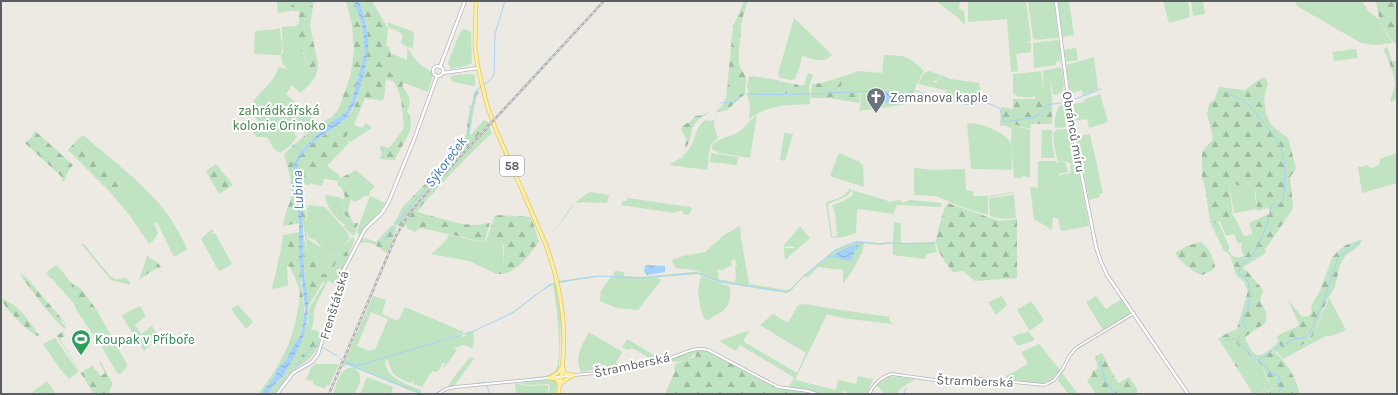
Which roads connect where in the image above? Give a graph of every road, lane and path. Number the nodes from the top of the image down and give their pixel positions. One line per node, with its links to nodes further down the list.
1 (465, 1): 4 (main road)
2 (476, 1): 5 (main road, 58)
3 (1056, 1): 8 (main road, Obránců míru)
4 (440, 67): 6 (main road); 7 (main road)
5 (478, 68): 6 (main road); 9 (main road, 58)
6 (443, 73): 7 (main road)
7 (437, 76): 14 (main road, Frenštátská)
8 (1134, 313): 18 (street, Štramberská); 19 (main road, Obránců míru)
9 (562, 366): 10 (main road); 11 (main road, 58); 12 (main road)
10 (574, 375): 11 (street, Štramberská); 13 (main road); 17 (street, Štramberská)
11 (561, 376): 12 (street, Štramberská); 13 (main road, 58)
12 (549, 378): 13 (main road); 15 (street, Štramberská)
13 (559, 387): 16 (main road, 58)
14 (277, 394)
15 (438, 394)
16 (558, 394)
17 (817, 394)
18 (869, 394)
19 (1188, 394)

